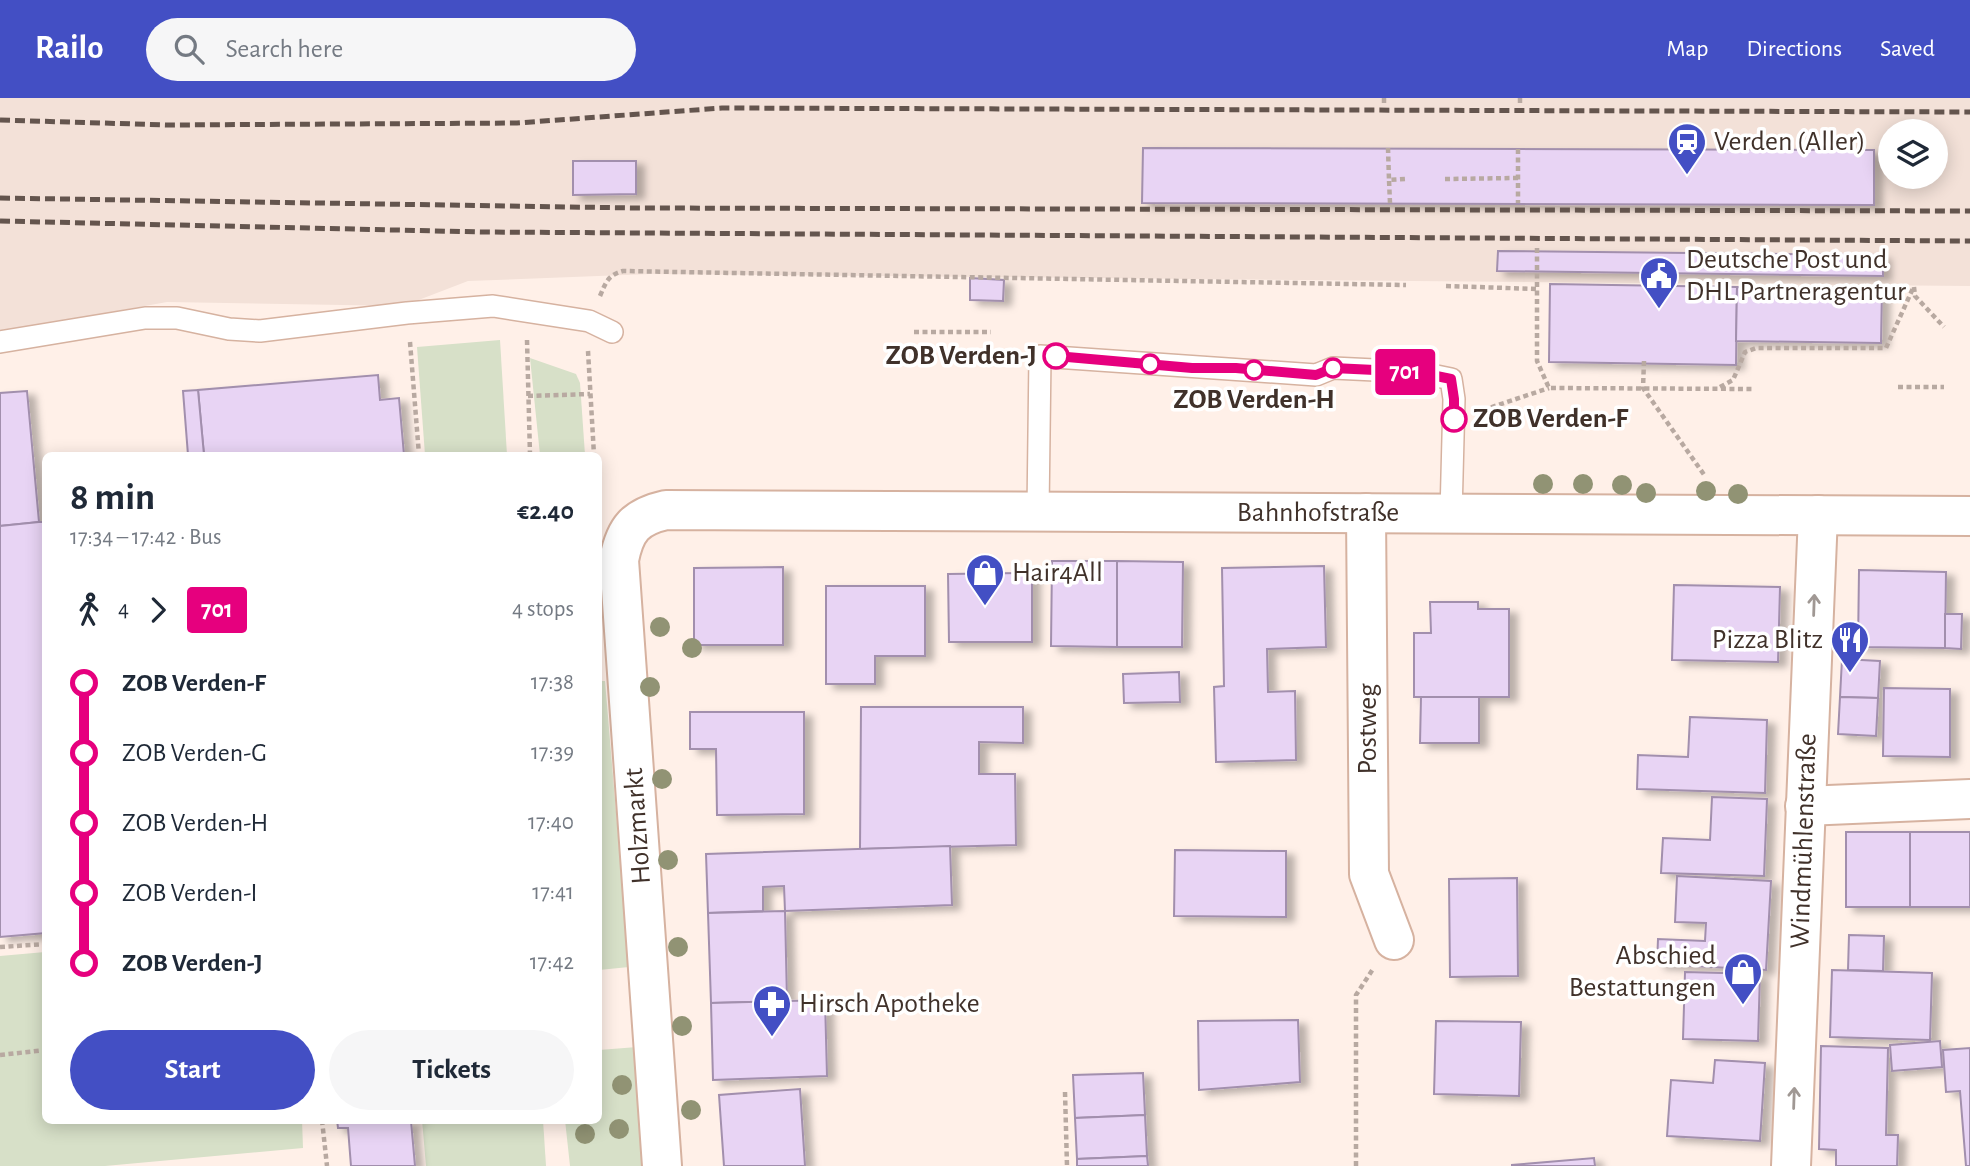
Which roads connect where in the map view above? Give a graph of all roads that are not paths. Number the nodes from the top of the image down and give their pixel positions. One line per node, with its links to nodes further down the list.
1 (612, 332): 2 (lane)
2 (0, 342)
3 (666, 510): 4 (street, Bahnhofstraße); 12 (street, Holzmarkt)
4 (1038, 512): 5 (street, Bahnhofstraße); 6 (lane)
5 (1366, 513): 6 (street, Bahnhofstraße); 11 (street, Postweg)
6 (1451, 514): 7 (street, Bahnhofstraße)
7 (1818, 515): 8 (street, Bahnhofstraße); 10 (street, Windmühlenstraße, one-way to 7)
8 (1970, 516)
9 (1970, 799): 10 (street)
10 (1805, 806): 13 (street, Windmühlenstraße, one-way to 10)
11 (1394, 940)
12 (662, 1166)
13 (1791, 1166)

